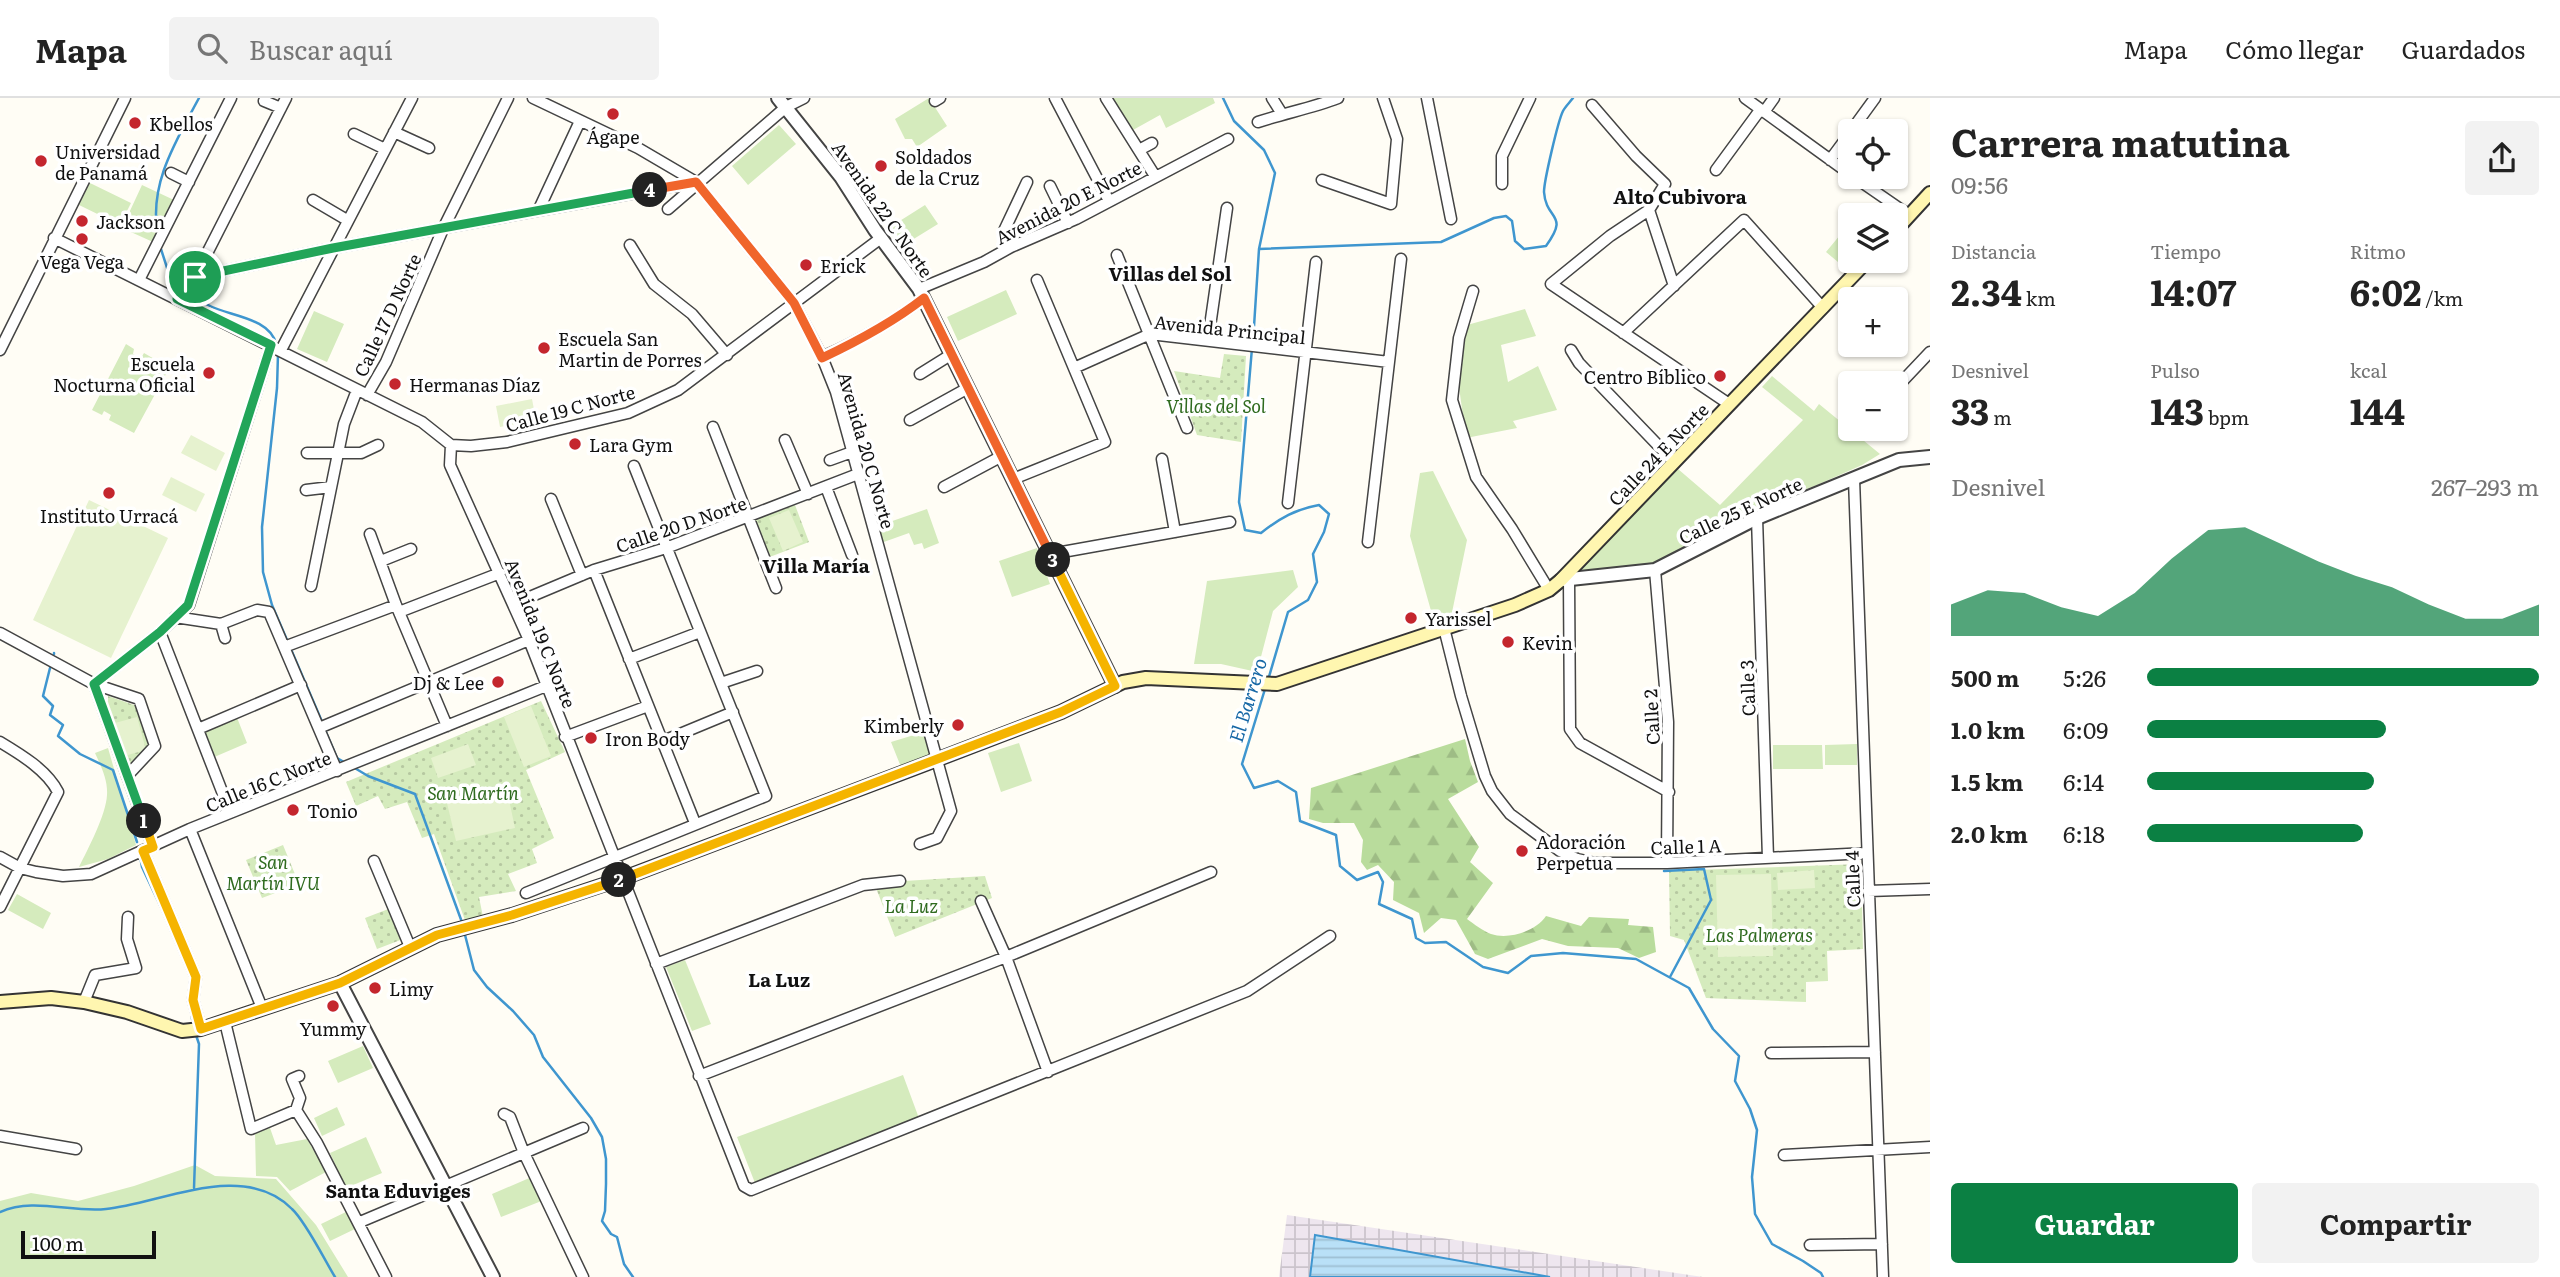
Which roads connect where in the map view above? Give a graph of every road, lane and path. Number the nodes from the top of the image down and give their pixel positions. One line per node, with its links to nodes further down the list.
1 (125, 98): 60 (street)
2 (232, 98): 41 (street)
3 (286, 98): 21 (street)
4 (412, 98): 27 (street)
5 (508, 98): 58 (street, Calle 17 D Norte)
6 (533, 98): 25 (street, Avenida 20 C Norte)
7 (804, 98): 19 (street)
8 (1055, 98): 49 (street)
9 (1106, 98): 34 (street)
10 (1272, 98): 23 (street)
11 (1338, 98): 23 (street)
12 (1383, 98): 40 (street)
13 (1427, 98): 55 (street)
14 (1529, 98): 44 (street)
15 (1745, 98): 22 (street)
16 (1774, 98): 22 (street)
17 (1875, 98): 24 (street)
18 (264, 101): 21 (street)
19 (782, 102): 42 (street); 61 (street, Avenida 22 C Norte)
20 (1592, 105): 53 (street)
21 (281, 108): 68 (street)
22 (1762, 111): 35 (street); 37 (street)
23 (1282, 114): 26 (street)
24 (1860, 119)
25 (580, 121): 42 (street, Avenida 20 C Norte); 51 (street)
26 (1258, 122)
27 (394, 132): 31 (street); 32 (street)
28 (354, 134): 32 (street)
29 (1228, 139): 39 (street, Avenida 20 E Norte)
30 (1152, 143): 34 (street)
31 (429, 148)
32 (385, 149): 56 (street)
33 (1838, 149): 35 (street)
34 (1139, 150): 39 (street)
35 (1830, 160): 36 (street)
36 (1838, 165)
37 (1716, 170)
38 (171, 173): 41 (street)
39 (1155, 176): 49 (street, Avenida 20 E Norte)
40 (1322, 180)
41 (189, 182): 70 (street)
42 (696, 182): 51 (street); 52 (street); 75 (street, Avenida 20 C Norte)
43 (1027, 182): 59 (street)
44 (1502, 184)
45 (1050, 186): 57 (street)
46 (1872, 189): 54 (street)
47 (1930, 193): 54 (main road)
48 (313, 200): 56 (street)
49 (1109, 201): 57 (street, Avenida 20 E Norte)
50 (1227, 208): 79 (street)
51 (539, 209): 58 (street)
52 (668, 209)
53 (1649, 210): 71 (street); 77 (street)
54 (1909, 215)
55 (1451, 219)
56 (347, 220): 63 (street)
57 (1068, 223): 73 (street, Avenida 20 E Norte)
58 (443, 229): 63 (street); 93 (street, Calle 17 D Norte)
59 (1003, 233)
60 (54, 238): 70 (street); 81 (street)
61 (881, 238): 73 (street, Avenida 22 C Norte); 75 (street, Calle 19 C Norte)
62 (630, 245): 86 (street)
63 (333, 248): 68 (street); 80 (street)
64 (1117, 255): 78 (street)
65 (1401, 259): 88 (street)
66 (1316, 262): 84 (street)
67 (1856, 273): 76 (main road, Calle 24 E Norte)
68 (195, 277): 74 (street)
69 (1037, 279): 89 (street)
70 (139, 281): 74 (street)
71 (1674, 286): 76 (street); 77 (street)
72 (1473, 292): 138 (street)
73 (922, 294): 85 (street, Avenida 22 C Norte); 87 (street, Avenida 20 E Norte)
74 (177, 299): 80 (street)
75 (794, 303): 86 (street, Calle 19 C Norte); 87 (street, Avenida 20 C Norte)
76 (1822, 308): 94 (main road, Calle 24 E Norte)
77 (1623, 333): 94 (street)
78 (1150, 334): 79 (street, Avenida Principal); 89 (street, Avenida Principal); 97 (street)
79 (1208, 340): 84 (street, Avenida Principal)
80 (276, 348): 93 (street); 141 (street)
81 (0, 349)
82 (1571, 350): 108 (street)
83 (1930, 352): 91 (street)
84 (1306, 353): 88 (street, Avenida Principal); 119 (street)
85 (952, 354): 90 (street); 92 (street, Avenida 22 C Norte)
86 (727, 355): 99 (street, Calle 19 C Norte)
87 (822, 358): 102 (street, Avenida 20 C Norte)
88 (1389, 362): 125 (street)
89 (1074, 368): 111 (street)
90 (920, 374)
91 (1908, 375)
92 (968, 388): 95 (street); 104 (street, Avenida 22 C Norte)
93 (362, 392): 99 (street); 101 (street, Calle 17 D Norte)
94 (1729, 404): 108 (main road, Calle 24 E Norte)
95 (910, 420)
96 (713, 427): 121 (street)
97 (1187, 428)
98 (785, 440): 117 (street)
99 (451, 444): 133 (street, Avenida 19 C Norte)
100 (378, 445): 101 (street)
101 (339, 452): 103 (street); 114 (street, Calle 17 D Norte)
102 (852, 452): 107 (street); 110 (street, Avenida 20 C Norte)
103 (307, 453)
104 (1002, 456): 111 (street, Avenida 22 C Norte); 115 (street)
105 (1930, 457): 112 (street, Calle 25 E Norte)
106 (1162, 459): 123 (street)
107 (830, 460)
108 (1674, 462): 135 (main road, Calle 24 E Norte)
109 (634, 466): 126 (street)
110 (858, 474): 113 (street, Calle 20 D Norte); 166 (street, Avenida 20 C Norte)
111 (1013, 479): 128 (street, Avenida 22 C Norte)
112 (1854, 479): 120 (street, Calle 25 E Norte); 175 (street, Calle 4)
113 (826, 486): 117 (street, Calle 20 D Norte); 129 (street)
114 (331, 487): 116 (street); 136 (street, Calle 17 D Norte)
115 (944, 487)
116 (306, 489)
117 (808, 494): 121 (street, Calle 20 D Norte)
118 (551, 499): 134 (street)
119 (1288, 503)
120 (1757, 517): 132 (street, Calle 25 E Norte); 178 (street, Calle 3)
121 (747, 519): 126 (street, Calle 20 D Norte); 137 (street)
122 (1230, 522): 123 (street)
123 (1175, 532): 128 (street)
124 (370, 534): 130 (street)
125 (1368, 542)
126 (666, 548): 131 (street, Calle 20 D Norte); 145 (street)
127 (411, 549): 130 (street)
128 (1051, 554): 157 (street, Avenida 22 C Norte)
129 (852, 555)
130 (381, 561): 140 (street)
131 (594, 570): 134 (street, Calle 20 D Norte); 150 (street)
132 (1656, 570): 135 (street, Calle 25 E Norte); 169 (street, Calle 2)
133 (500, 573): 139 (street, Avenida 19 C Norte); 140 (street)
134 (582, 575): 139 (street, Calle 20 D Norte)
135 (1565, 579): 138 (main road, Calle 24 E Norte); 169 (street)
136 (311, 586)
137 (776, 588)
138 (1549, 590): 143 (main road)
139 (513, 604): 148 (street, Avenida 19 C Norte)
140 (397, 609): 149 (street); 152 (street)
141 (175, 617): 142 (street); 144 (street)
142 (221, 624): 147 (street); 149 (street)
143 (1444, 628): 157 (main road); 180 (street, Calle 1 A)
144 (160, 632): 154 (street); 162 (street)
145 (700, 632): 150 (street); 153 (street)
146 (0, 633): 154 (street)
147 (225, 638)
148 (529, 640): 152 (street); 156 (street, Avenida 19 C Norte)
149 (288, 646): 155 (street)
150 (629, 659): 158 (street)
151 (757, 671): 153 (street)
152 (428, 680): 160 (street); 161 (street)
153 (721, 683): 159 (street)
154 (94, 684): 168 (street); 168 (street)
155 (301, 685): 160 (street); 162 (street)
156 (546, 685): 161 (street, Calle 16 C Norte); 163 (street, Avenida 19 C Norte)
157 (1115, 686): 166 (main road)
158 (648, 706): 163 (street); 164 (street)
159 (733, 712): 164 (street); 171 (street)
160 (323, 726): 167 (street)
161 (446, 726): 167 (street, Calle 16 C Norte)
162 (198, 729): 170 (street)
163 (565, 737): 176 (street, Avenida 19 C Norte)
164 (663, 741): 171 (street)
165 (0, 742): 181 (street)
166 (937, 760): 173 (street, Avenida 20 C Norte); 183 (main road)
167 (340, 769): 170 (street, Calle 16 C Norte)
168 (127, 776): 174 (street)
169 (1669, 792): 180 (street, Calle 2)
170 (230, 812): 172 (street, Calle 16 C Norte)
171 (695, 823): 176 (street)
172 (190, 829): 174 (street, Calle 16 C Norte); 198 (street)
173 (920, 844)
174 (148, 849): 181 (street, Calle 16 C Norte); 200 (street)
175 (1867, 853): 178 (street, Calle 1 A); 186 (street, Calle 4)
176 (613, 856): 183 (street, Avenida 19 C Norte); 187 (street)
177 (0, 857): 181 (street, Calle 16 C Norte)
178 (1768, 858): 180 (street, Calle 1 A)
179 (374, 861): 192 (street)
180 (1667, 863)
181 (20, 868): 189 (street)
182 (1211, 872): 193 (street)
183 (621, 879): 192 (main road); 194 (street, Avenida 19 C Norte)
184 (900, 881): 194 (street)
185 (1930, 888): 186 (street)
186 (1868, 891): 201 (street, Calle 4)
187 (526, 893)
188 (981, 901): 193 (street)
189 (0, 907)
190 (128, 916): 197 (street)
191 (1330, 936): 203 (street)
192 (410, 947): 195 (main road)
193 (1006, 957): 203 (street); 205 (street)
194 (656, 964): 205 (street, Avenida 19 C Norte)
195 (340, 983): 198 (main road); 215 (street)
196 (0, 1002): 197 (main road)
197 (83, 1002): 200 (main road)
198 (262, 1009): 199 (main road)
199 (225, 1022): 200 (main road); 206 (street)
200 (199, 1030)
201 (1875, 1052): 202 (street); 212 (street, Calle 4)
202 (1771, 1053)
203 (1048, 1072): 205 (street, Avenida 19 C Norte)
204 (299, 1076): 206 (street)
205 (699, 1076)
206 (296, 1110): 216 (street)
207 (503, 1114): 213 (street)
208 (583, 1128): 213 (street)
209 (0, 1136): 211 (street)
210 (1930, 1147): 212 (street)
211 (76, 1149)
212 (1878, 1149): 214 (street); 217 (street, Calle 4)
213 (524, 1153): 215 (street); 221 (street)
214 (1784, 1155)
215 (445, 1186): 216 (street); 220 (street)
216 (360, 1222): 219 (street)
217 (1882, 1244): 218 (street); 222 (street, Calle 4)
218 (1810, 1245)
219 (386, 1277)
220 (494, 1277)
221 (583, 1277)
222 (1883, 1277)

